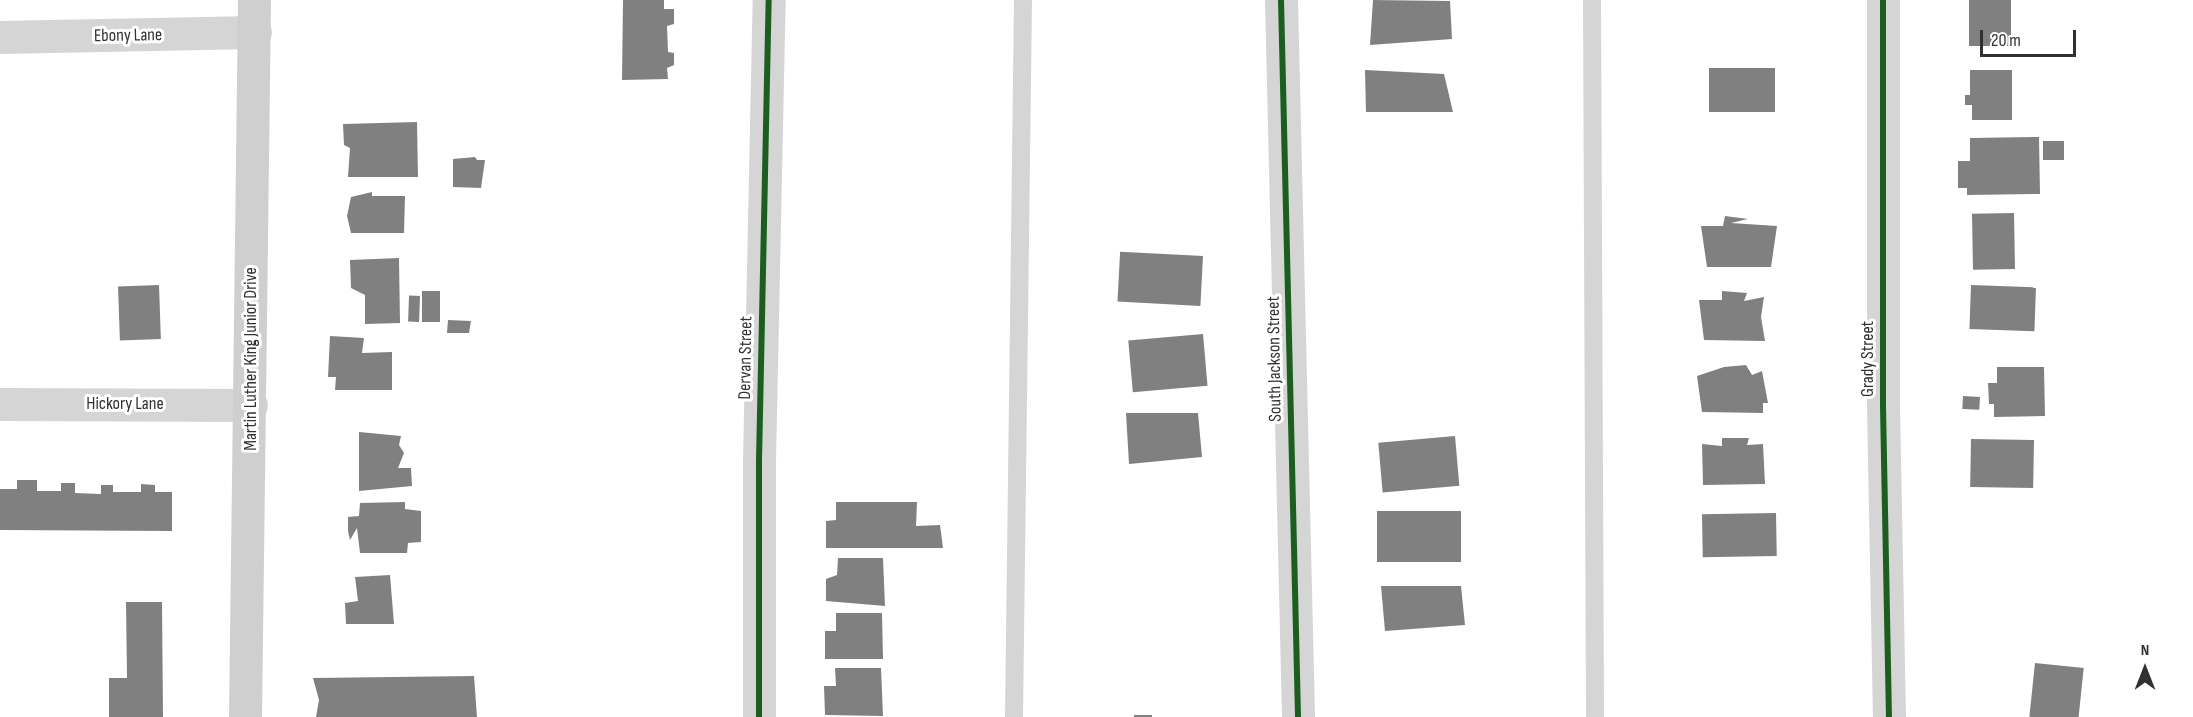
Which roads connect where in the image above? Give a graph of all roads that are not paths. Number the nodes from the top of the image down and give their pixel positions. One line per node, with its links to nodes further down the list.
1 (254, 0): 7 (street, Martin Luther King Junior Drive)
2 (769, 0): 12 (street, Dervan Street)
3 (1023, 0): 13 (lane)
4 (1281, 0): 14 (street, South Jackson Street)
5 (1592, 0): 15 (lane)
6 (1883, 0): 16 (street, Grady Street)
7 (255, 32): 8 (street, Ebony Lane); 10 (street, Martin Luther King Junior Drive)
8 (0, 37)
9 (0, 404): 10 (street, Hickory Lane)
10 (251, 405): 11 (street, Martin Luther King Junior Drive)
11 (245, 717)
12 (759, 717)
13 (1014, 717)
14 (1298, 717)
15 (1595, 717)
16 (1889, 717)

